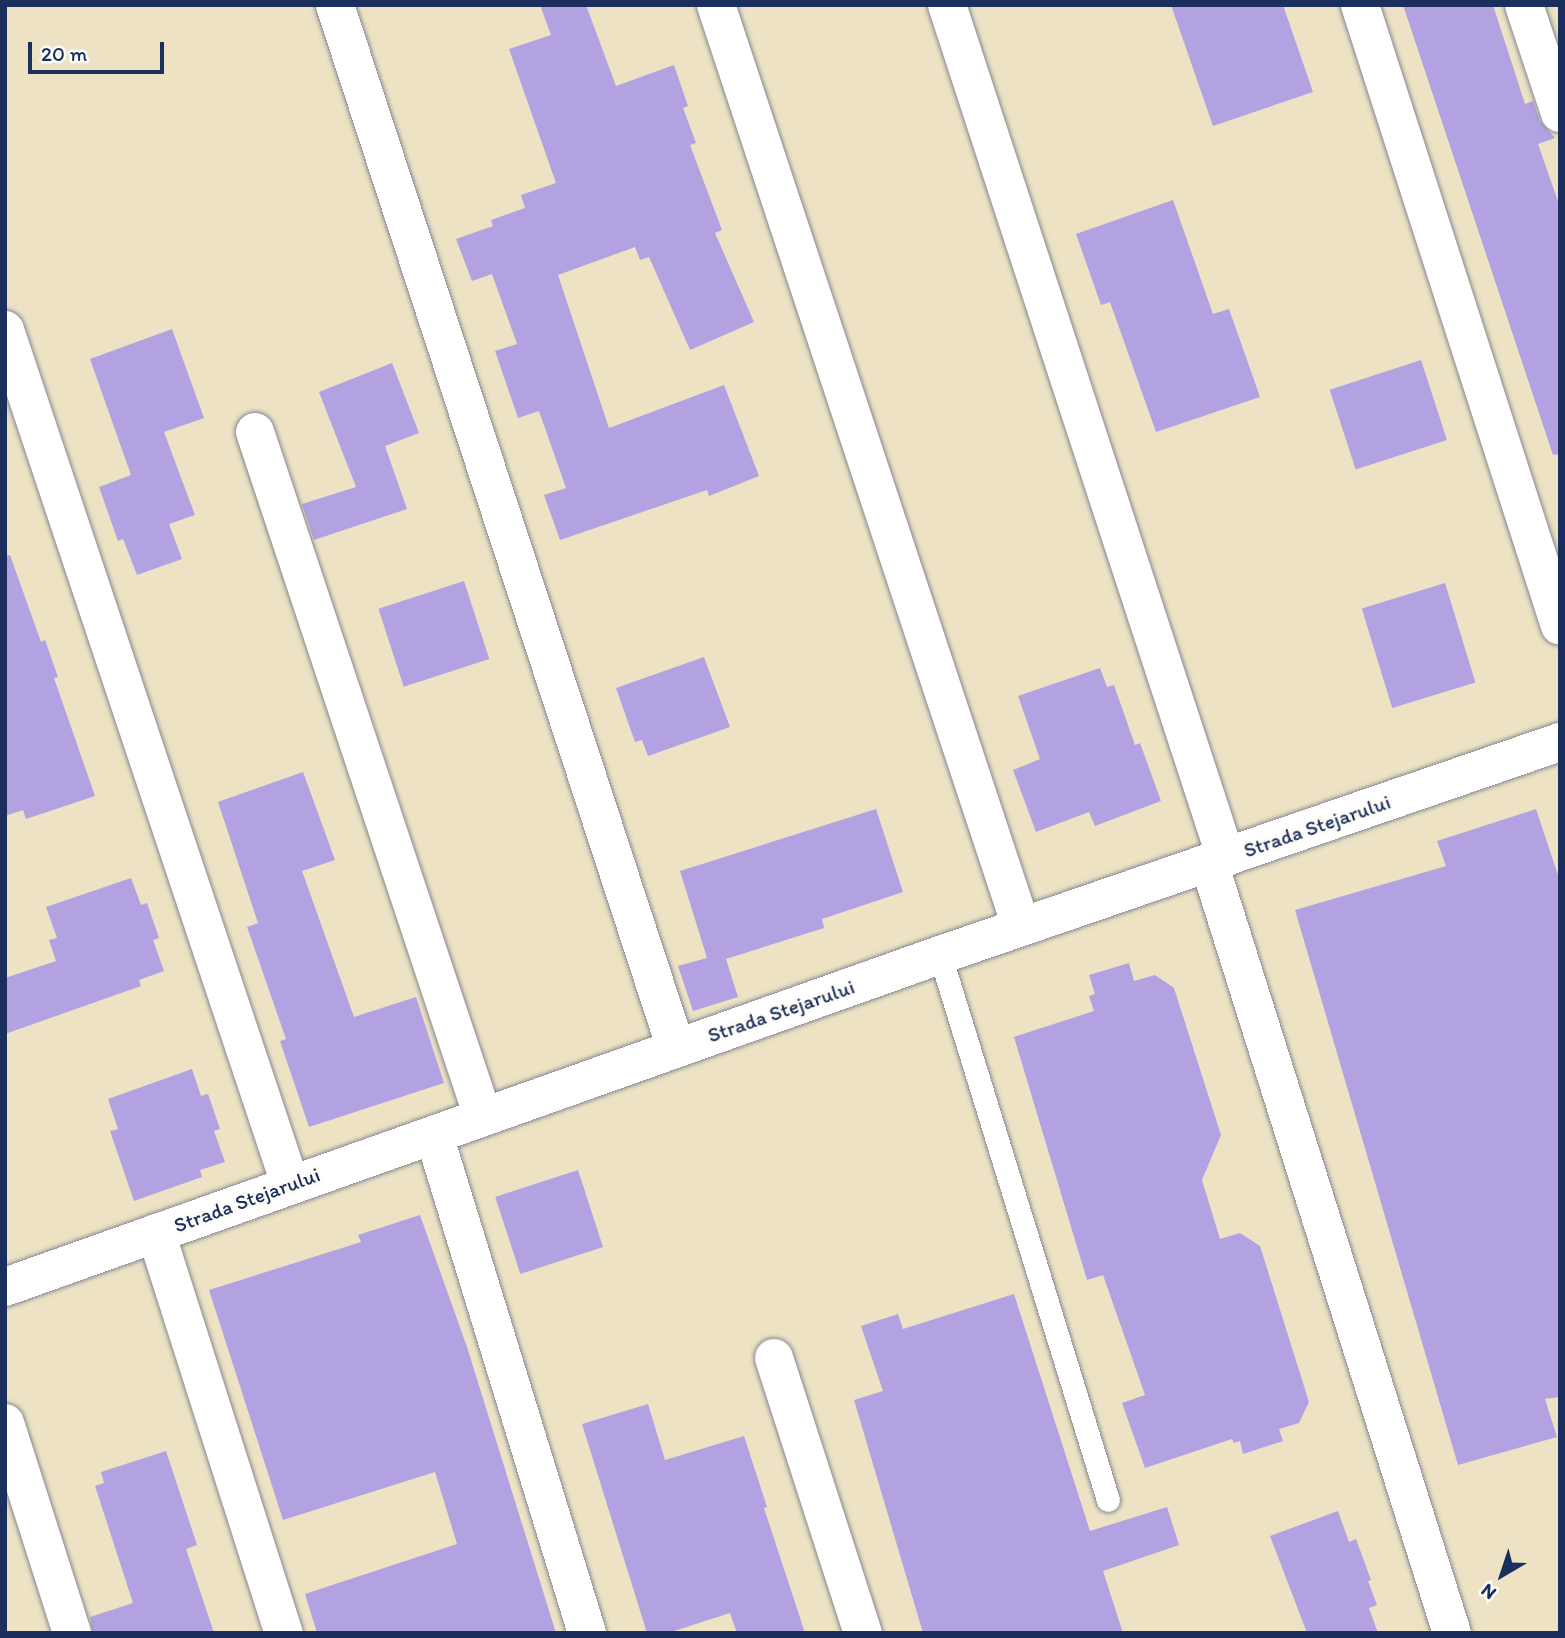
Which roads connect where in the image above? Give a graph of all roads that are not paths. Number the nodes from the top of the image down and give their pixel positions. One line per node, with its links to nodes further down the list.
1 (335, 5): 14 (street)
2 (716, 5): 12 (street)
3 (947, 5): 11 (street)
4 (1360, 5): 9 (street)
5 (1524, 5): 6 (street)
6 (1560, 113)
7 (5, 330): 17 (street)
8 (255, 432): 15 (street)
9 (1560, 626)
10 (1560, 742): 11 (street, Strada Stejarului)
11 (1217, 861): 12 (street, Strada Stejarului); 27 (street)
12 (1021, 926): 13 (street, Strada Stejarului)
13 (940, 955): 14 (street, Strada Stejarului); 22 (lane)
14 (676, 1048): 15 (street, Strada Stejarului)
15 (483, 1117): 16 (street, Strada Stejarului)
16 (435, 1135): 17 (street, Strada Stejarului); 25 (street)
17 (290, 1184): 18 (street, Strada Stejarului)
18 (156, 1233): 19 (street, Strada Stejarului); 24 (street)
19 (5, 1287)
20 (774, 1358): 26 (street)
21 (5, 1423): 23 (street)
22 (1108, 1500)
23 (72, 1633)
24 (284, 1633)
25 (587, 1633)
26 (863, 1633)
27 (1452, 1633)

